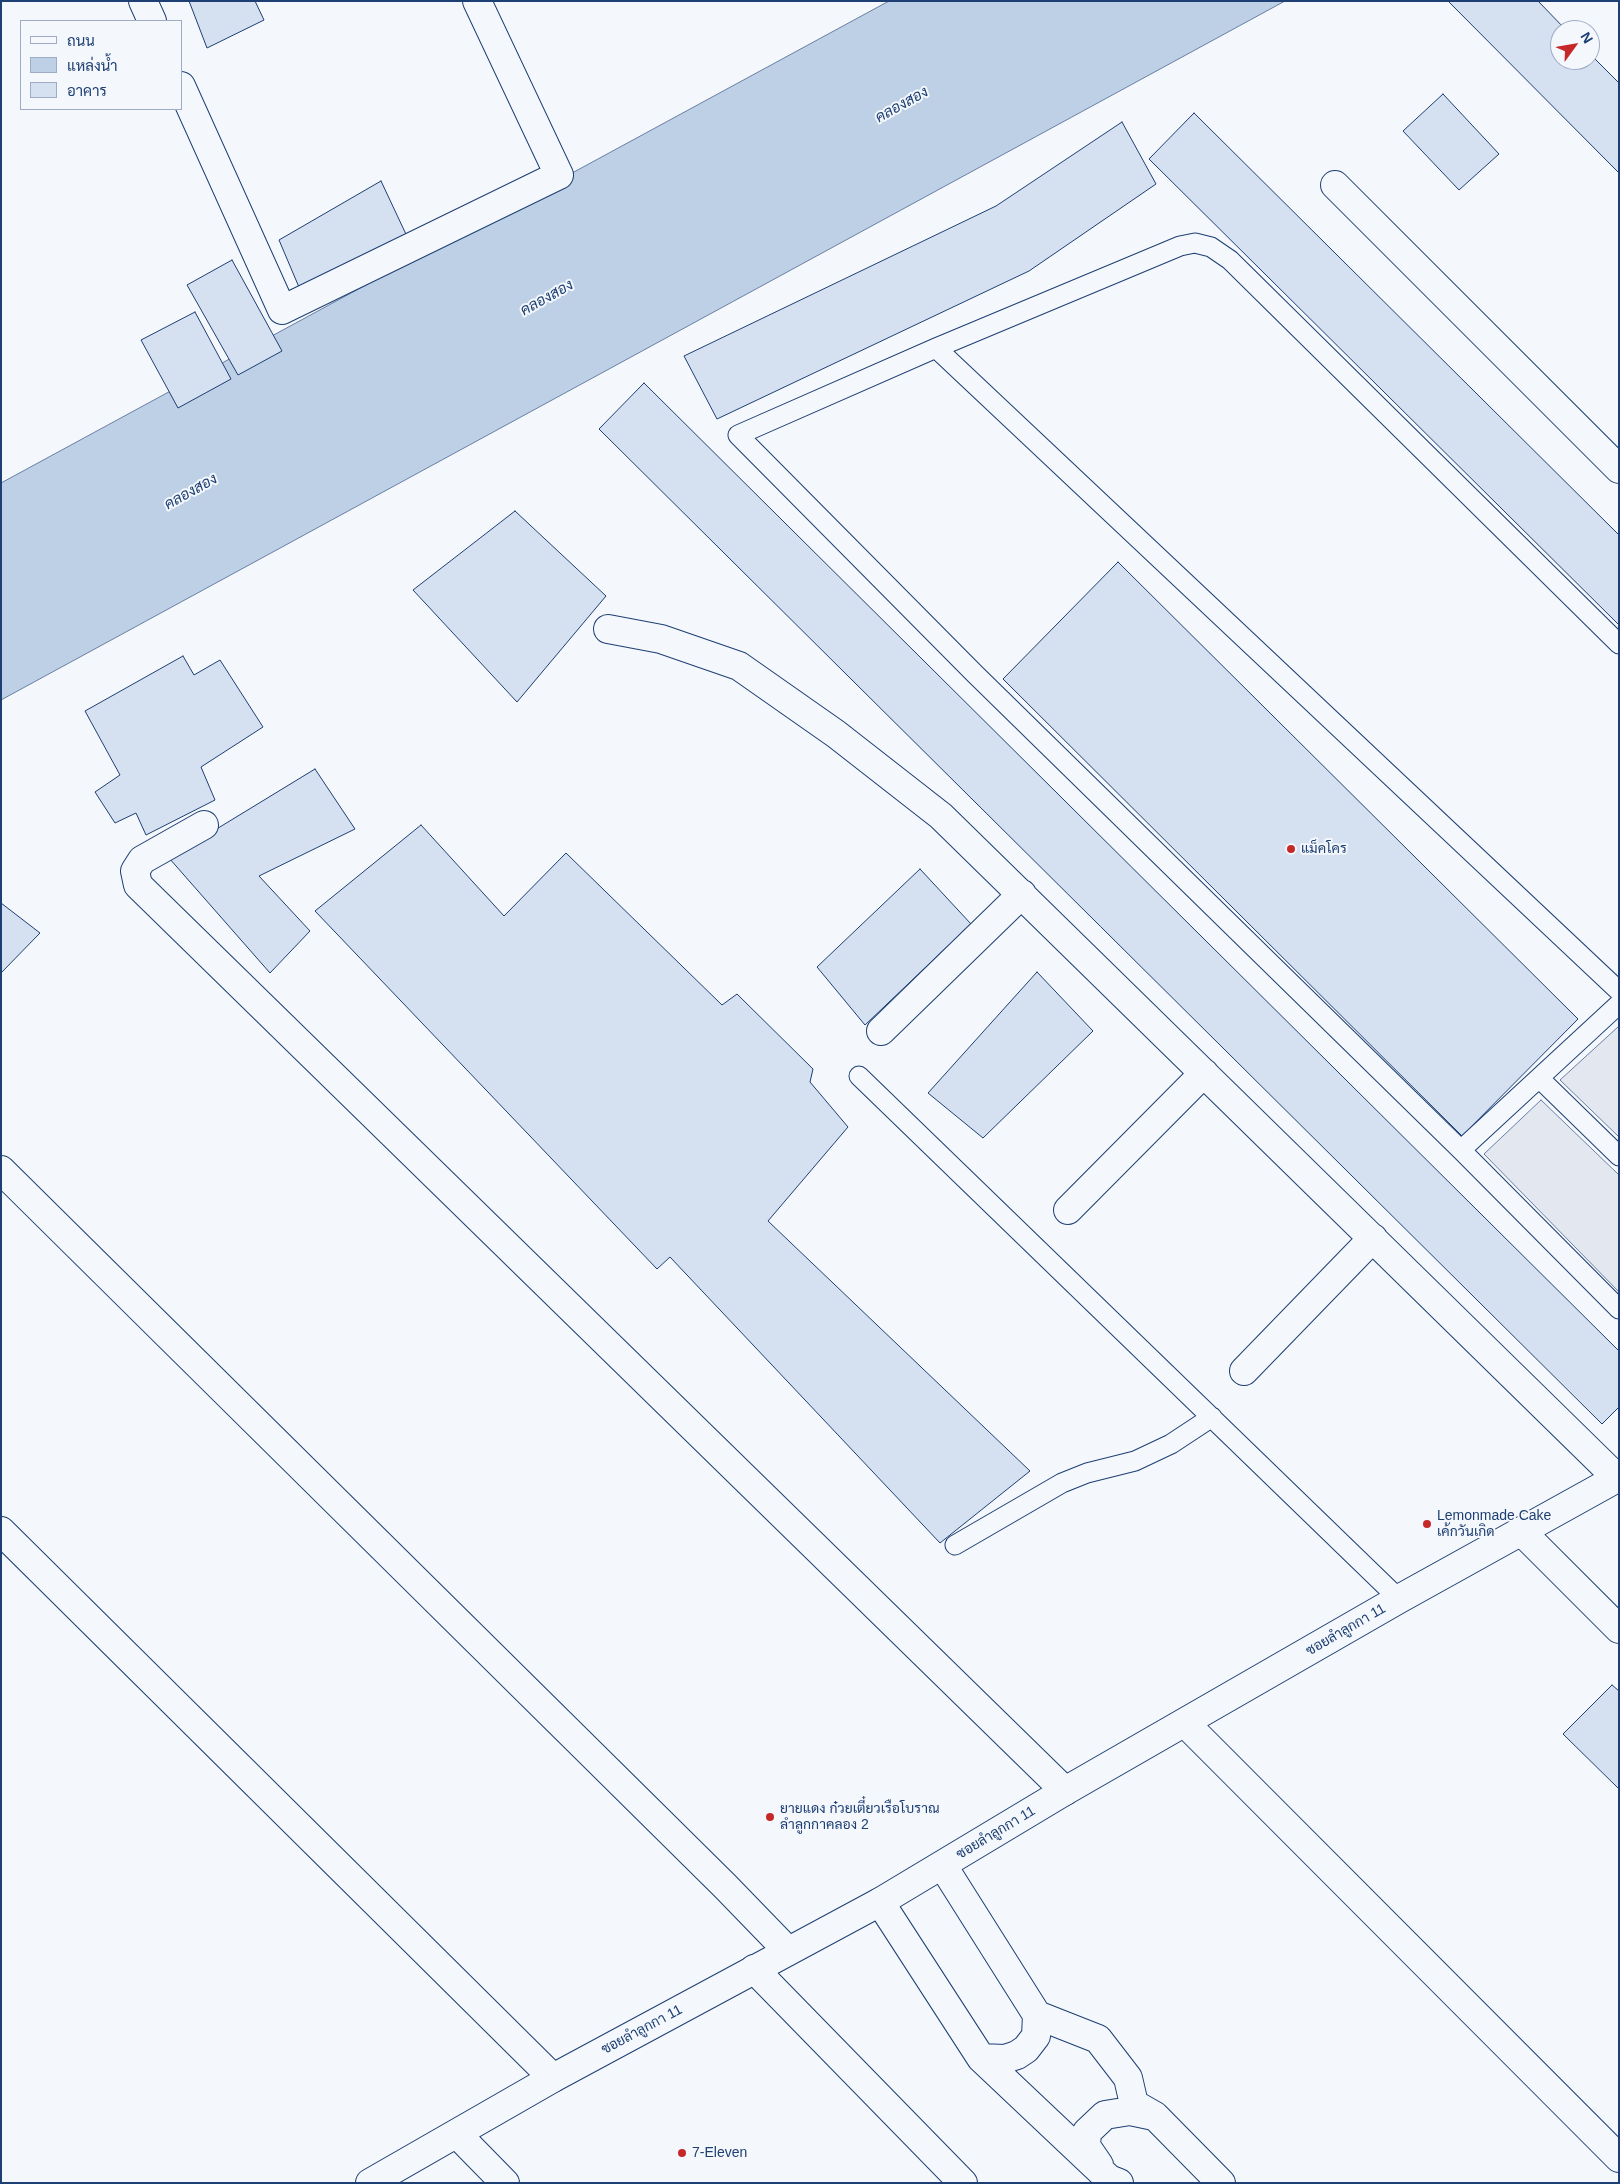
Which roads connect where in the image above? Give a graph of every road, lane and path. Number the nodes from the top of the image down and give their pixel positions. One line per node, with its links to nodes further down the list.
1 (143, 1): 3 (street)
2 (477, 1): 4 (street)
3 (152, 20)
4 (182, 88)
5 (1335, 185): 7 (street)
6 (936, 348): 9 (lane); 12 (lane); 18 (lane)
7 (1619, 469)
8 (608, 629): 11 (street)
9 (1619, 644)
10 (204, 825): 33 (street)
11 (1022, 894): 14 (street); 15 (street)
12 (1619, 991)
13 (1619, 1004): 17 (lane)
14 (881, 1032)
15 (1204, 1073): 21 (street); 22 (street)
16 (859, 1076): 25 (lane)
17 (1539, 1078): 18 (lane); 19 (lane)
18 (1461, 1150): 23 (lane)
19 (1619, 1156)
20 (1, 1170): 36 (street)
21 (1068, 1210)
22 (1373, 1238): 24 (street); 26 (street)
23 (1619, 1308)
24 (1244, 1371)
25 (1212, 1418): 29 (lane); 30 (lane)
26 (1618, 1478): 28 (street, ซอยลำลูกกา 11)
27 (1, 1531): 40 (street)
28 (1522, 1532): 30 (street, ซอยลำลูกกา 11); 31 (street)
29 (955, 1545)
30 (1400, 1599): 32 (street, ซอยลำลูกกา 11)
31 (1619, 1629)
32 (1185, 1723): 33 (street, ซอยลำลูกกา 11); 43 (street)
33 (1065, 1791): 34 (street, ซอยลำลูกกา 11)
34 (943, 1866): 35 (street, ซอยลำลูกกา 11); 38 (street)
35 (880, 1902): 36 (street, ซอยลำลูกกา 11); 39 (street)
36 (788, 1951): 37 (street, ซอยลำลูกกา 11)
37 (754, 1969): 40 (street, ซอยลำลูกกา 11); 47 (street)
38 (1037, 2015): 39 (street); 41 (street)
39 (981, 2058): 44 (street)
40 (553, 2078): 42 (street, ซอยลำลูกกา 11)
41 (1155, 2116): 44 (street); 48 (street)
42 (457, 2134): 45 (street, ซอยลำลูกกา 11); 46 (street)
43 (1619, 2158)
44 (1114, 2181)
45 (370, 2183)
46 (505, 2183)
47 (963, 2183)
48 (1220, 2183)

